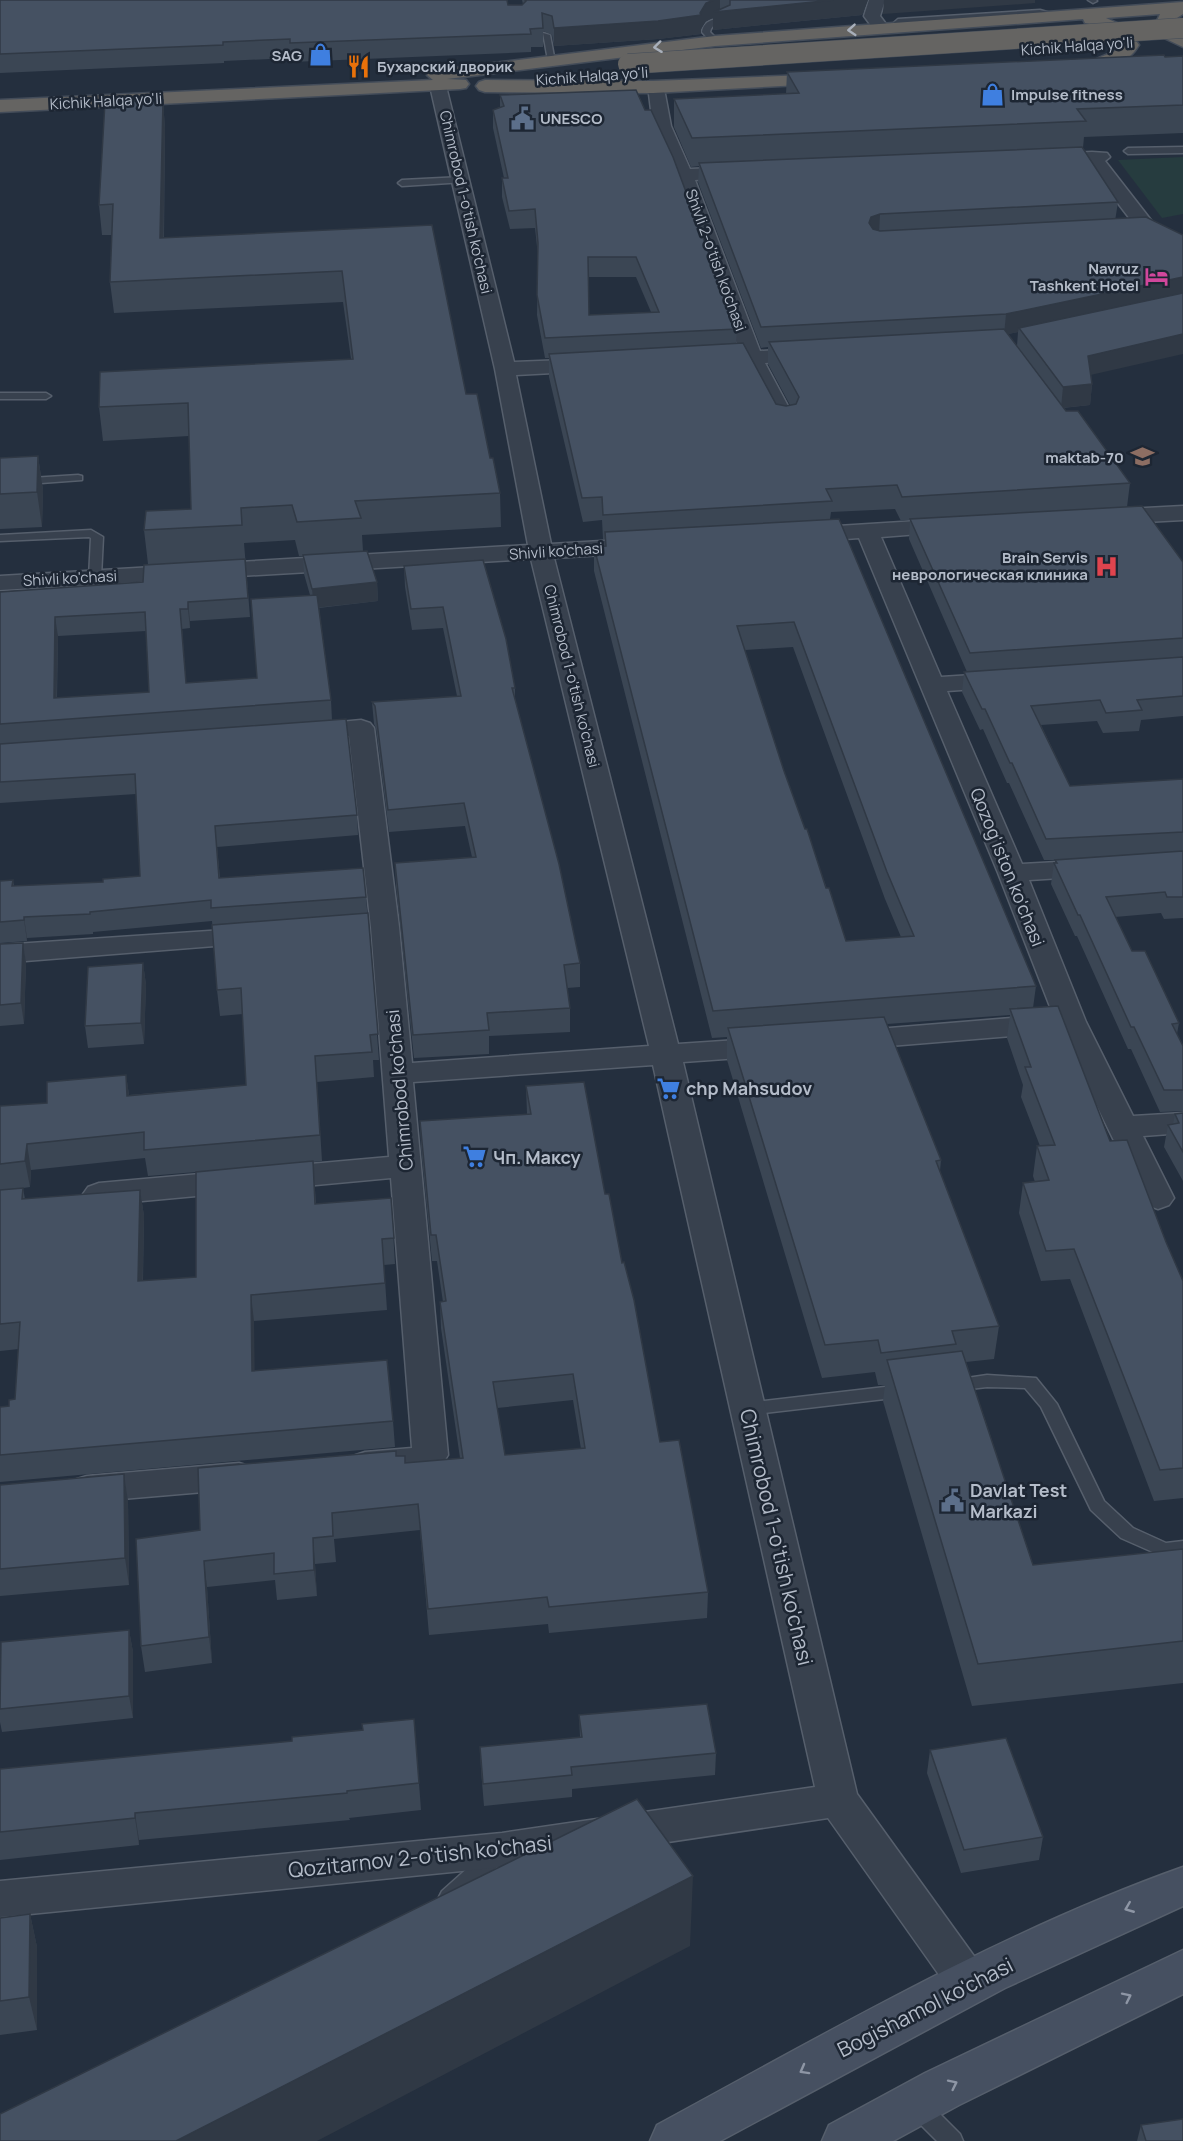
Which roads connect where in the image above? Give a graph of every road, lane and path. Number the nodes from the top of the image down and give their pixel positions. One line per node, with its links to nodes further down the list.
1 (877, 0): 5 (street)
2 (1183, 8): 3 (highway); 9 (highway)
3 (1061, 17): 5 (highway); 12 (highway)
4 (724, 20): 8 (lane)
5 (887, 27): 8 (highway, one-way to 8)
6 (1183, 28): 14 (highway, Kichik Halqa yo'li, bridge)
7 (546, 34): 10 (lane)
8 (715, 41): 10 (highway, one-way to 10)
9 (1183, 41): 14 (highway, Kichik Halqa yo'li)
10 (552, 60): 16 (highway)
11 (1145, 61): 12 (highway)
12 (1101, 63): 13 (highway)
13 (1078, 65)
14 (630, 69): 16 (highway, Kichik Halqa yo'li)
15 (854, 78): 17 (highway)
16 (437, 80): 17 (highway); 18 (highway, Kichik Halqa yo'li); 19 (highway, Kichik Halqa yo'li); 25 (street, Chimrobod 1-o'tish ko'chasi)
17 (655, 91): 24 (street, Shivli 2-o'tish ko'chasi)
18 (0, 93)
19 (0, 106)
20 (1183, 150): 21 (lane)
21 (1128, 152)
22 (1034, 159): 27 (street)
23 (754, 172): 24 (street)
24 (684, 175): 31 (street, Shivli 2-o'tish ko'chasi)
25 (462, 180): 26 (lane); 34 (street, Chimrobod 1-o'tish ko'chasi)
26 (402, 183)
27 (1147, 228): 28 (street); 29 (street)
28 (1124, 230)
29 (1183, 248)
30 (832, 353): 31 (street)
31 (752, 358): 32 (street); 37 (street, Shivli 2-o'tish ko'chasi)
32 (693, 360)
33 (611, 364): 34 (street)
34 (505, 369): 47 (street, Chimrobod 1-o'tish ko'chasi)
35 (0, 396): 36 (lane)
36 (46, 396)
37 (786, 421)
38 (78, 478): 39 (lane)
39 (0, 483)
40 (1183, 513): 41 (street)
41 (1081, 519)
42 (974, 525): 43 (street)
43 (867, 531): 44 (street); 51 (street, Qozog'iston ko'chasi)
44 (785, 536)
45 (0, 538): 48 (lane)
46 (657, 544): 47 (street, Shivli ko'chasi)
47 (541, 552): 48 (street, Shivli ko'chasi); 58 (street, Chimrobod 1-o'tish ko'chasi)
48 (95, 577): 49 (street, Shivli ko'chasi)
49 (0, 583)
50 (1028, 678): 51 (street)
51 (932, 685): 54 (street, Qozog'iston ko'chasi)
52 (285, 733): 59 (street, Chimrobod ko'chasi)
53 (1115, 867): 54 (street)
54 (1012, 873): 57 (street, Qozog'iston ko'chasi)
55 (280, 935): 56 (street)
56 (0, 954)
57 (1071, 1023): 58 (street); 61 (street, Qozog'iston ko'chasi)
58 (666, 1055): 59 (street); 67 (street, Chimrobod 1-o'tish ko'chasi)
59 (396, 1074): 62 (street, Chimrobod ko'chasi)
60 (1183, 1123): 61 (street)
61 (1122, 1126): 64 (street, Qozog'iston ko'chasi)
62 (405, 1166): 63 (street); 68 (street, Chimrobod ko'chasi)
63 (72, 1196)
64 (1158, 1198)
65 (941, 1386): 71 (lane)
66 (918, 1389): 67 (lane)
67 (747, 1409): 72 (street, Chimrobod 1-o'tish ko'chasi)
68 (329, 1468)
69 (270, 1474): 70 (street)
70 (59, 1492)
71 (1183, 1548)
72 (838, 1800): 73 (street, Qozitarnov 2-o'tish ko'chasi); 78 (street, Chimrobod 1-o'tish ko'chasi)
73 (502, 1850): 75 (street, Qozitarnov 2-o'tish ko'chasi); 76 (lane)
74 (1183, 1886): 78 (main road, Bogishamol ko'chasi, one-way to 78)
75 (0, 1899)
76 (435, 1904)
77 (1183, 1971): 79 (main road, one-way to 77)
78 (969, 1983): 80 (main road, Bogishamol ko'chasi, one-way to 80)
79 (915, 2104): 81 (main road); 82 (lane)
80 (674, 2141)
81 (846, 2141)
82 (952, 2141)

